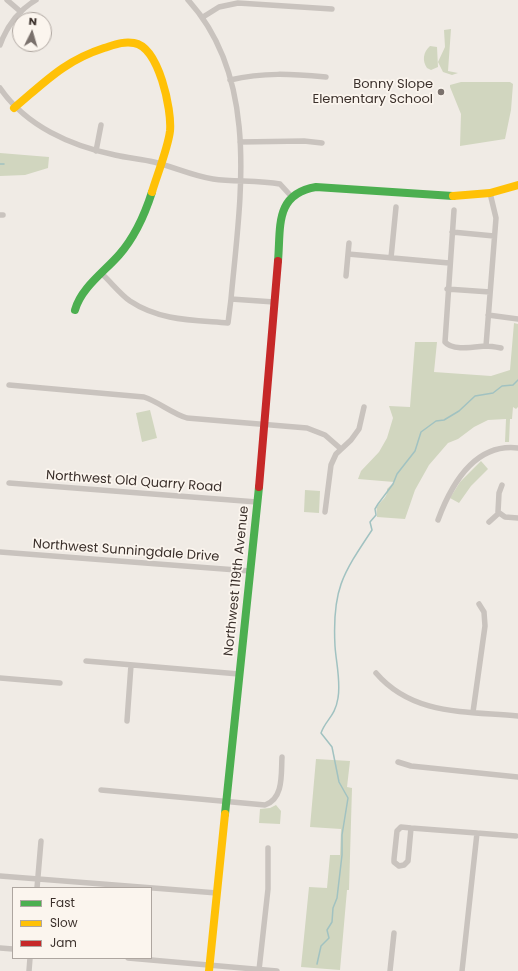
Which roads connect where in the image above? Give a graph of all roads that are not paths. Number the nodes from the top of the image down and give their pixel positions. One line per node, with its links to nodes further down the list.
1 (7, 0): 5 (street)
2 (36, 0): 5 (street)
3 (188, 0): 6 (street)
4 (332, 9): 6 (street)
5 (21, 12)
6 (203, 17): 10 (street)
7 (12, 24): 8 (street)
8 (0, 45)
9 (326, 77): 10 (street)
10 (230, 80): 14 (street)
11 (0, 88): 12 (street)
12 (14, 108): 16 (street); 17 (street)
13 (102, 125): 16 (street)
14 (240, 142): 15 (street); 18 (street)
15 (322, 143)
16 (96, 151): 17 (street)
17 (162, 164): 18 (street); 30 (street)
18 (242, 181): 21 (street); 34 (street)
19 (518, 185): 20 (street)
20 (490, 193): 21 (street); 25 (street)
21 (291, 196): 35 (street, Northwest 119th Avenue)
22 (396, 206): 28 (street)
23 (454, 210): 24 (street)
24 (452, 232): 25 (street); 29 (street)
25 (494, 236): 33 (street)
26 (349, 243): 27 (street)
27 (348, 254): 28 (street); 31 (street)
28 (391, 258): 29 (street)
29 (449, 263): 32 (street)
30 (101, 273): 34 (street); 36 (street)
31 (346, 276)
32 (447, 288): 33 (street); 39 (street)
33 (490, 292): 37 (street)
34 (231, 299): 35 (street)
35 (274, 302): 43 (street, Northwest 119th Avenue)
36 (75, 310)
37 (488, 316): 38 (street); 39 (street)
38 (518, 319)
39 (486, 346): 40 (street)
40 (501, 348)
41 (9, 385): 43 (street)
42 (364, 407): 45 (street)
43 (265, 425): 45 (street); 48 (street, Northwest 119th Avenue)
44 (518, 448): 52 (street)
45 (341, 449): 49 (street)
46 (9, 483): 48 (street, Northwest Old Quarry Road)
47 (502, 485): 50 (street)
48 (257, 502): 55 (street, Northwest 119th Avenue)
49 (325, 512)
50 (499, 513): 51 (street); 53 (street)
51 (518, 518)
52 (438, 520)
53 (489, 522)
54 (0, 552): 55 (street, Northwest Sunningdale Drive)
55 (250, 571): 60 (street, Northwest 119th Avenue)
56 (479, 604): 63 (street)
57 (86, 661): 58 (street)
58 (131, 665): 60 (street); 65 (street)
59 (376, 673): 63 (street)
60 (239, 674): 70 (street, Northwest 119th Avenue)
61 (0, 678): 62 (street)
62 (60, 683)
63 (473, 712): 64 (street)
64 (518, 716)
65 (127, 721)
66 (282, 757): 70 (street)
67 (398, 762): 68 (street)
68 (518, 777)
69 (101, 790): 70 (street)
70 (226, 801): 81 (street, Northwest 119th Avenue)
71 (411, 828): 71 (street); 72 (street)
72 (477, 833): 73 (street); 92 (street)
73 (516, 836)
74 (41, 841): 77 (street)
75 (268, 848): 88 (street)
76 (0, 876): 77 (street)
77 (38, 879): 78 (street); 79 (street)
78 (37, 887)
79 (140, 887)
80 (152, 888): 81 (street)
81 (217, 893): 87 (street, Northwest 119th Avenue)
82 (394, 933): 91 (street)
83 (0, 948): 84 (street)
84 (12, 949)
85 (30, 959): 89 (street)
86 (136, 959): 87 (street)
87 (209, 968): 88 (street)
88 (259, 970): 90 (street)
89 (29, 971)
90 (277, 971)
91 (390, 971)
92 (462, 971)

